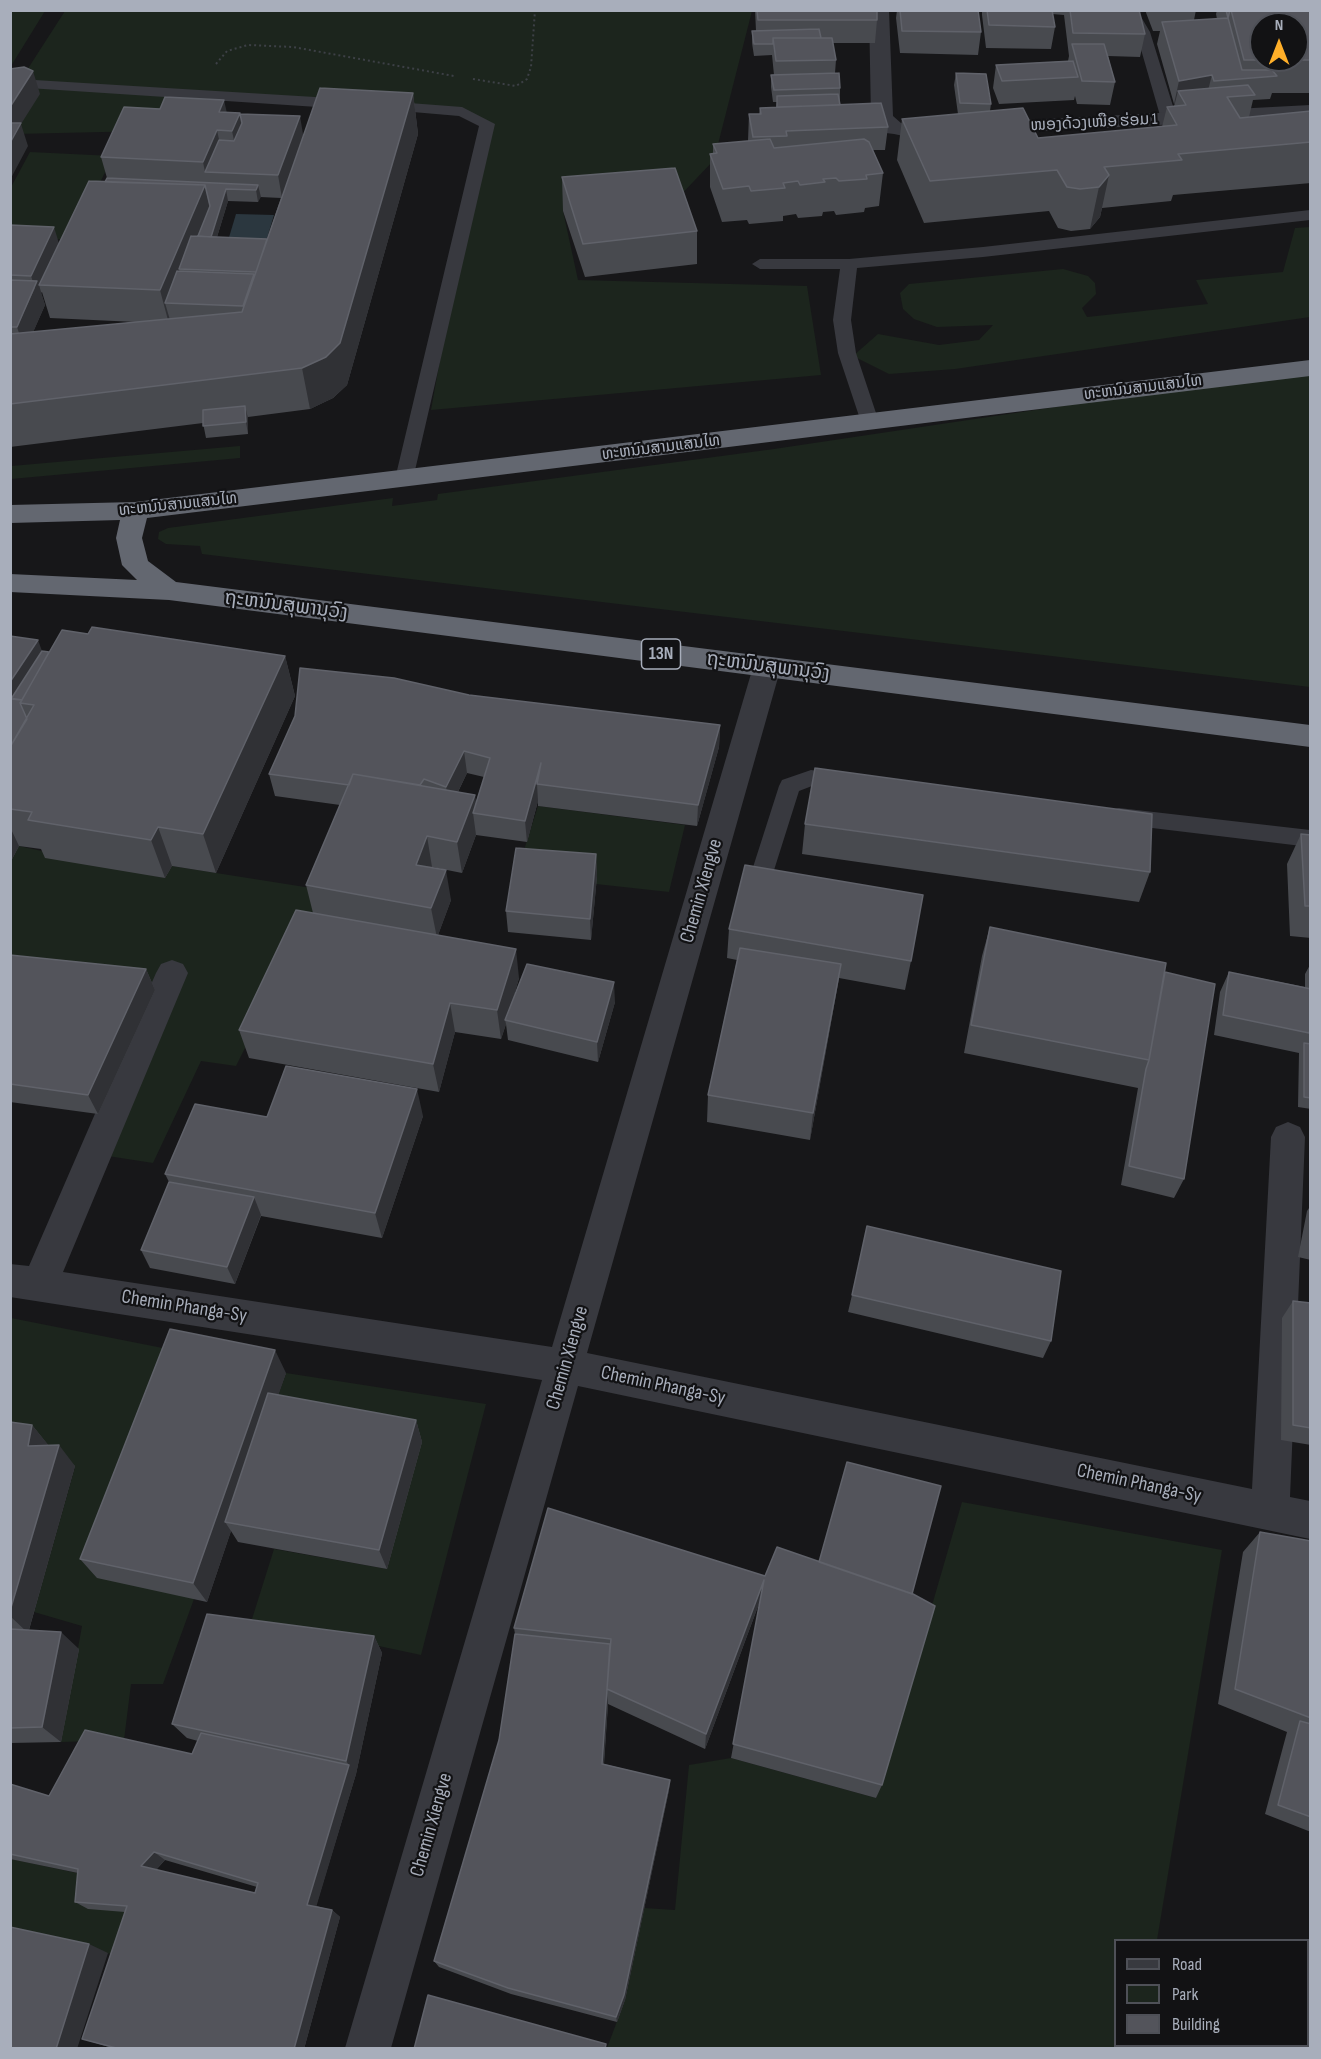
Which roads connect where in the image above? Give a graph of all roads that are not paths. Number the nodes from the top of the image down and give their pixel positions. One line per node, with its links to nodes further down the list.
1 (879, 10): 5 (street, ໜອງດ້ວງເໜືອ ຮ່ອມ 1)
2 (1129, 10): 5 (lane)
3 (14, 84): 11 (lane)
4 (1311, 111): 5 (street, ໜອງດ້ວງເໜືອ ຮ່ອມ 1)
5 (1169, 119)
6 (1311, 215): 8 (lane)
7 (760, 264): 8 (lane)
8 (849, 264): 10 (lane)
9 (1311, 368): 10 (highway, ທະຫນົນສາມແສນໄທ)
10 (870, 422): 11 (highway, ທະຫນົນສາມແສນໄທ)
11 (404, 479): 12 (highway, ທະຫນົນສາມແສນໄທ)
12 (135, 511): 13 (highway, ທະຫນົນສາມແສນໄທ); 15 (highway)
13 (10, 514)
14 (10, 583): 15 (highway, ຖະຫນົນສຸພານຸວົງ / 13N)
15 (169, 591): 16 (highway, ຖະຫນົນສຸພານຸວົງ / 13N)
16 (767, 667): 17 (highway, ຖະຫນົນສຸພານຸວົງ / 13N); 25 (street, Chemin Xiengve)
17 (1311, 736)
18 (871, 786): 21 (lane)
19 (1096, 813): 20 (lane)
20 (1311, 839)
21 (758, 886)
22 (172, 973): 24 (street)
23 (1288, 1137): 26 (street)
24 (25, 1282): 25 (street, Chemin Phanga-Sy)
25 (565, 1366): 26 (street, Chemin Phanga-Sy); 28 (street, Chemin Xiengve)
26 (1270, 1511): 27 (street, Chemin Phanga-Sy)
27 (1311, 1520)
28 (368, 2049)

